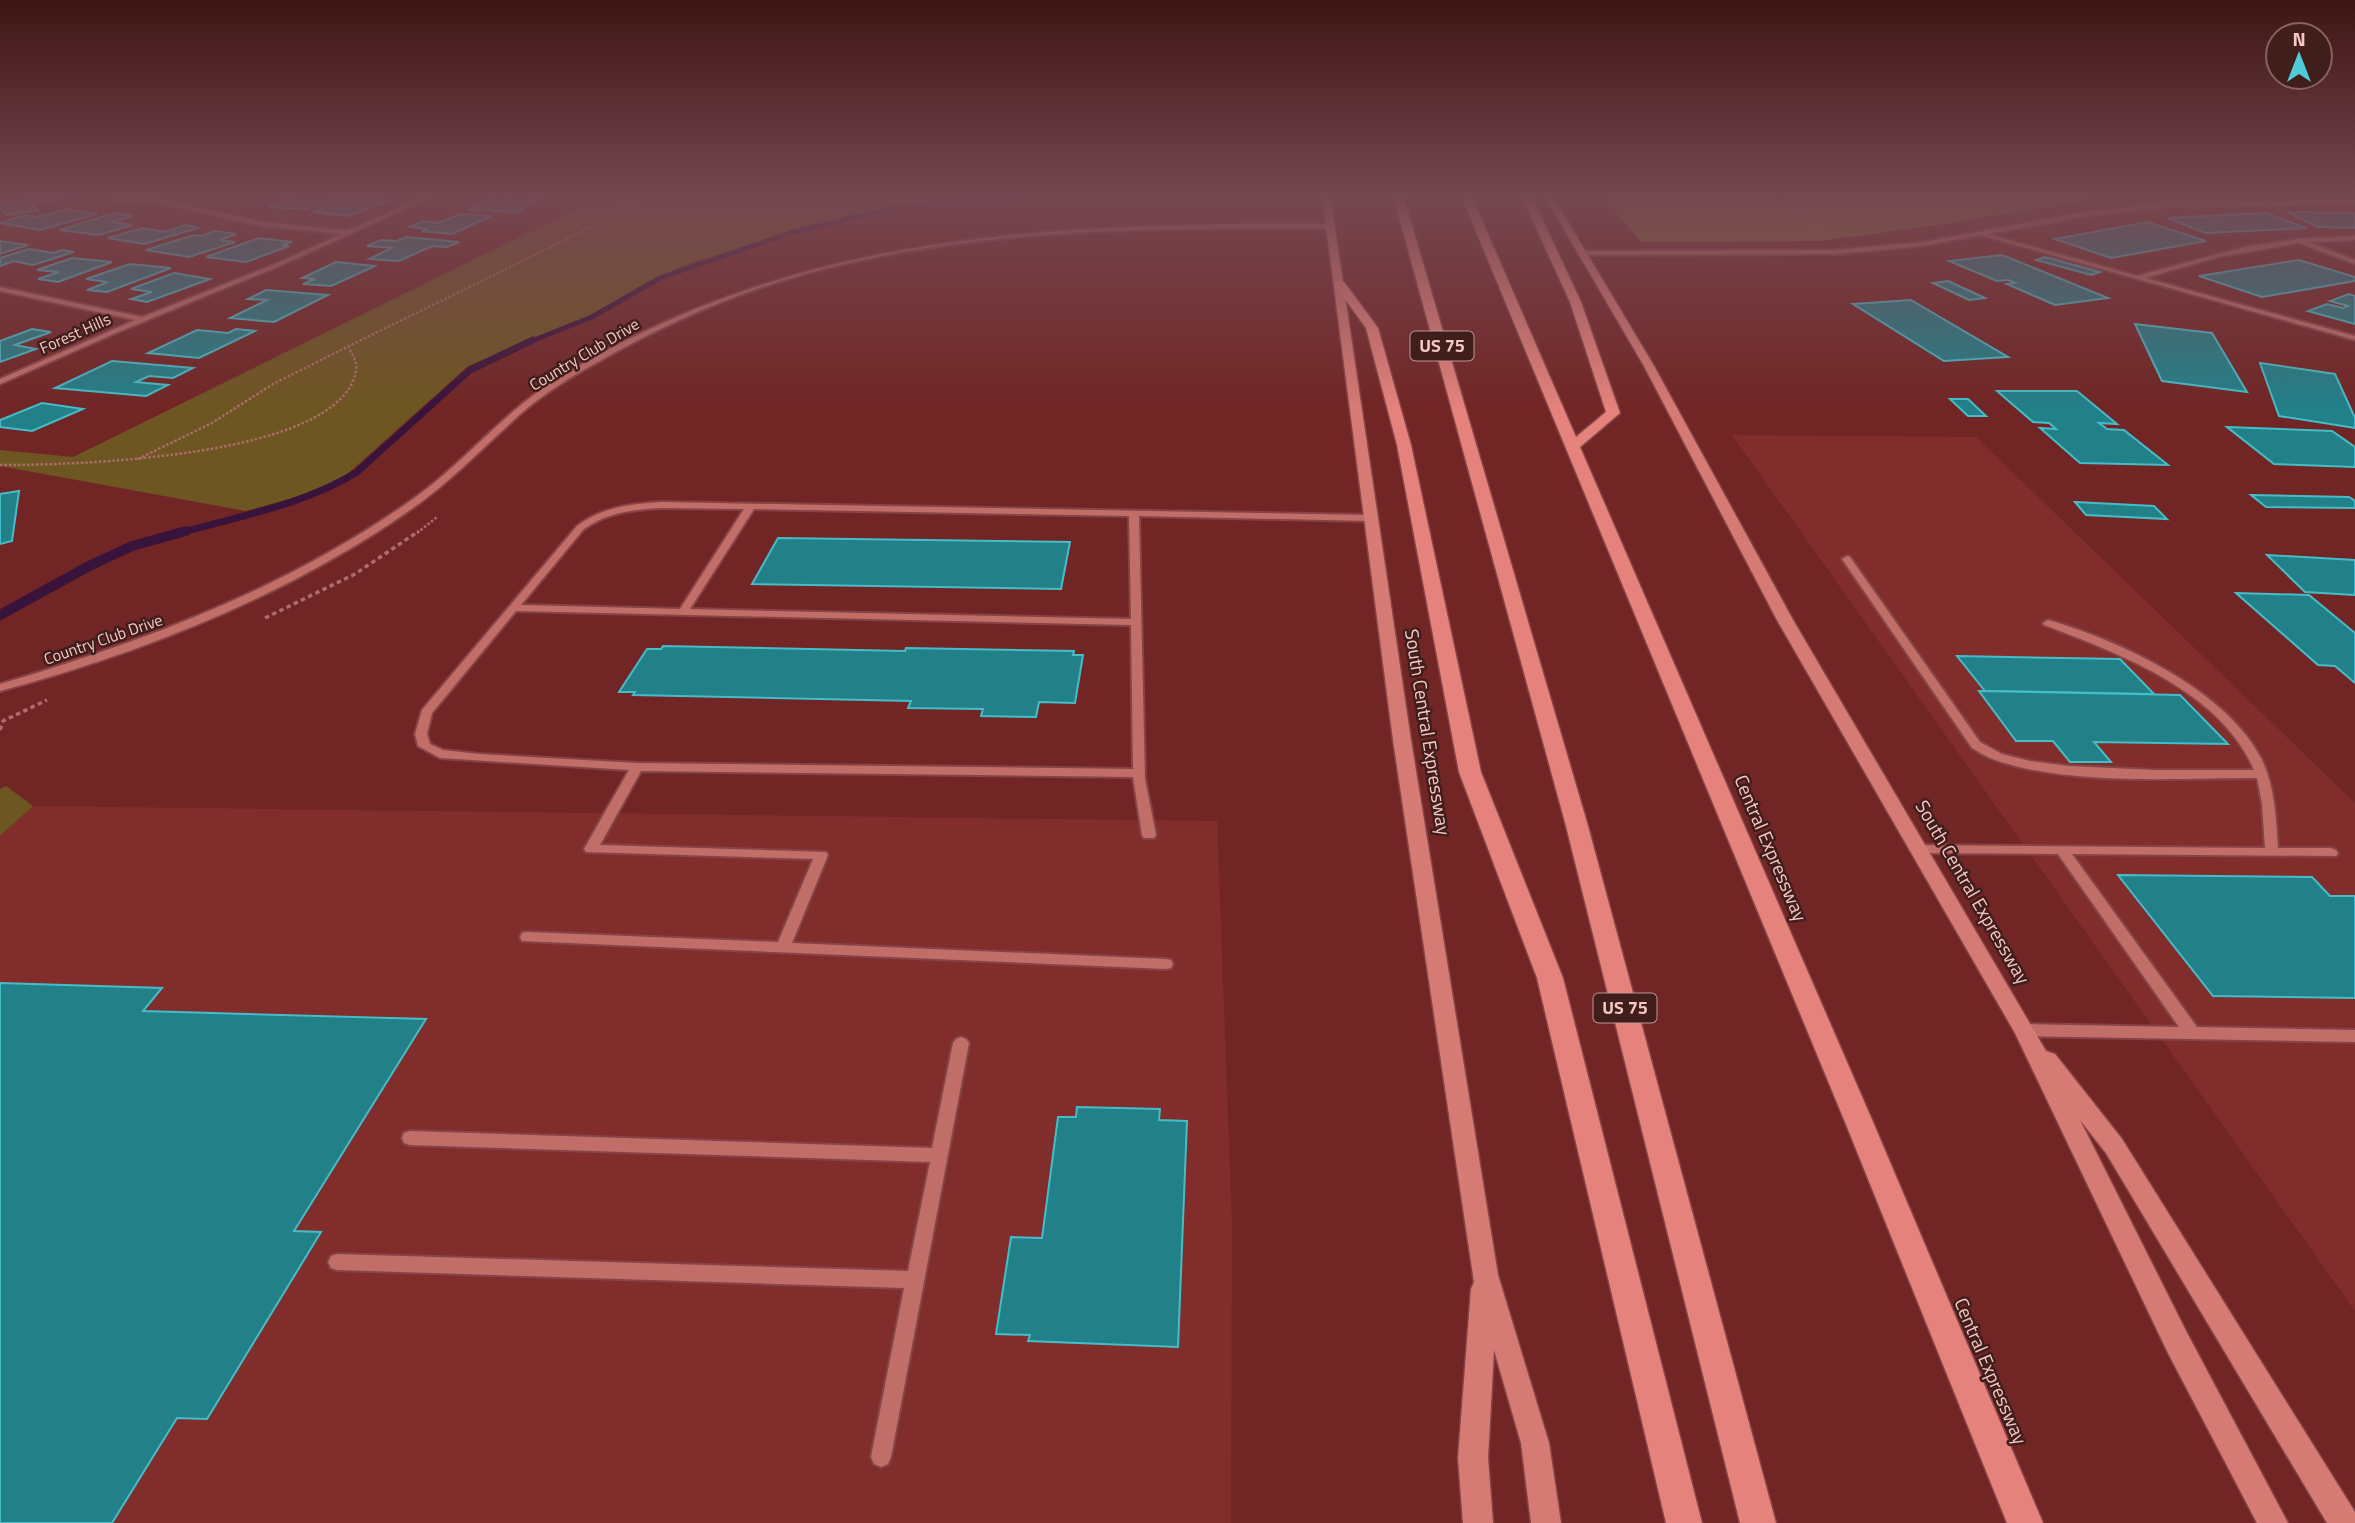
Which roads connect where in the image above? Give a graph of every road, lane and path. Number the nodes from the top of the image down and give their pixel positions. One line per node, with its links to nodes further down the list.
1 (274, 266): 14 (street, Forest Hills)
2 (512, 266): 16 (path)
3 (836, 266): 29 (street, Country Club Drive)
4 (1337, 266): 12 (main road, South Central Expressway)
5 (1418, 266): 54 (highway, US 75)
6 (1496, 266): 18 (highway, Central Expressway)
7 (1562, 266): 18 (highway)
8 (1591, 266): 34 (main road, South Central Expressway)
9 (2094, 266): 11 (street)
10 (2179, 266): 11 (street)
11 (2136, 278): 15 (street)
12 (1339, 284): 23 (main road, South Central Expressway); 53 (highway)
13 (0, 289): 14 (street)
14 (143, 319): 17 (street, Forest Hills)
15 (2355, 338)
16 (349, 346): 19 (path); 19 (path)
17 (0, 382)
18 (1573, 447): 55 (highway, Central Expressway)
19 (134, 461): 20 (path)
20 (0, 465)
21 (751, 506): 22 (street); 25 (street); 26 (street)
22 (1135, 513): 23 (street); 27 (street)
23 (1370, 518): 48 (main road, South Central Expressway)
24 (1847, 559): 32 (street)
25 (513, 608): 26 (street); 30 (street)
26 (683, 612): 27 (street)
27 (1136, 622): 31 (street)
28 (2048, 623): 32 (street)
29 (0, 688)
30 (637, 767): 31 (street); 39 (street)
31 (1139, 773): 33 (street)
32 (2260, 774): 36 (street)
33 (1149, 835)
34 (1917, 848): 35 (street); 41 (main road, South Central Expressway)
35 (2061, 849): 36 (street); 42 (street)
36 (2272, 852): 37 (street)
37 (2331, 853)
38 (527, 937): 39 (street)
39 (783, 948): 40 (street)
40 (1166, 964)
41 (2024, 1030): 42 (street); 56 (main road, South Central Expressway); 57 (main road, South Central Expressway)
42 (2193, 1034): 43 (street)
43 (2355, 1036)
44 (961, 1043): 46 (street)
45 (410, 1138): 46 (street)
46 (939, 1155): 49 (street)
47 (337, 1262): 49 (street)
48 (1485, 1275): 51 (main road, South Central Expressway); 52 (main road, South Central Expressway)
49 (915, 1280): 50 (street)
50 (881, 1457)
51 (1478, 1523)
52 (1546, 1523)
53 (1684, 1523)
54 (1758, 1523)
55 (2025, 1523)
56 (2273, 1523)
57 (2344, 1523)

